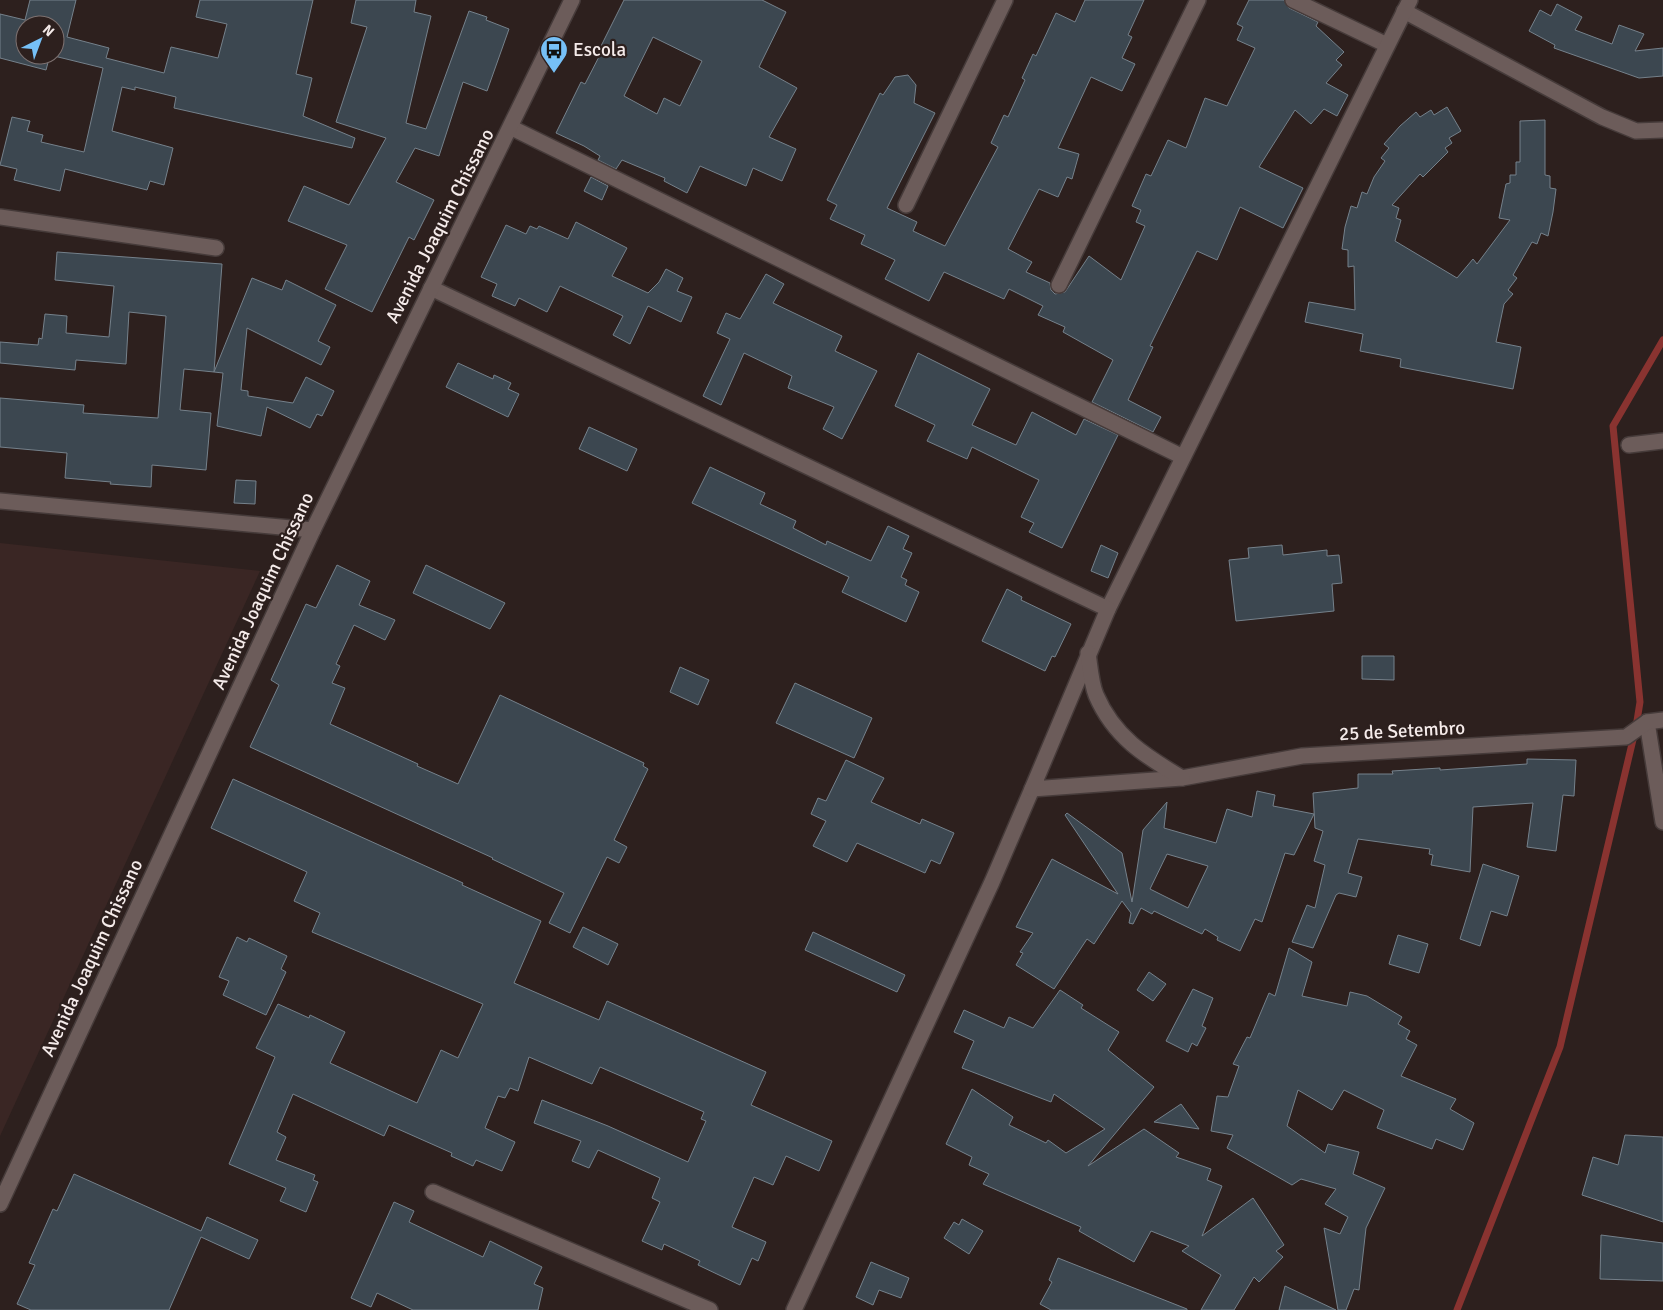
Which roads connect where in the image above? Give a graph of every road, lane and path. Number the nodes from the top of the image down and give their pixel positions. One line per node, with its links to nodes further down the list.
1 (572, 0): 7 (street, Avenida Joaquim Chissano)
2 (1005, 0): 9 (street)
3 (1198, 0): 12 (street)
4 (1293, 0): 6 (street)
5 (1407, 6): 6 (street); 8 (street)
6 (1387, 45): 16 (street)
7 (512, 128): 13 (street, Avenida Joaquim Chissano); 16 (street)
8 (1663, 130)
9 (906, 205)
10 (0, 217): 11 (street)
11 (216, 248)
12 (1058, 285)
13 (431, 288): 18 (street, Avenida Joaquim Chissano); 19 (street)
14 (1663, 441): 15 (street)
15 (1629, 445)
16 (1183, 457): 19 (street)
17 (0, 501): 18 (street)
18 (313, 530): 27 (street, Avenida Joaquim Chissano)
19 (1108, 609): 20 (street)
20 (1088, 653): 23 (street); 24 (street)
21 (1663, 720): 22 (street)
22 (1647, 722): 23 (street, 25 de Setembro); 25 (street)
23 (1182, 778): 24 (street, 25 de Setembro)
24 (1032, 789): 29 (street)
25 (1663, 822)
26 (432, 1192): 28 (street)
27 (2, 1194)
28 (710, 1310)
29 (794, 1310)

